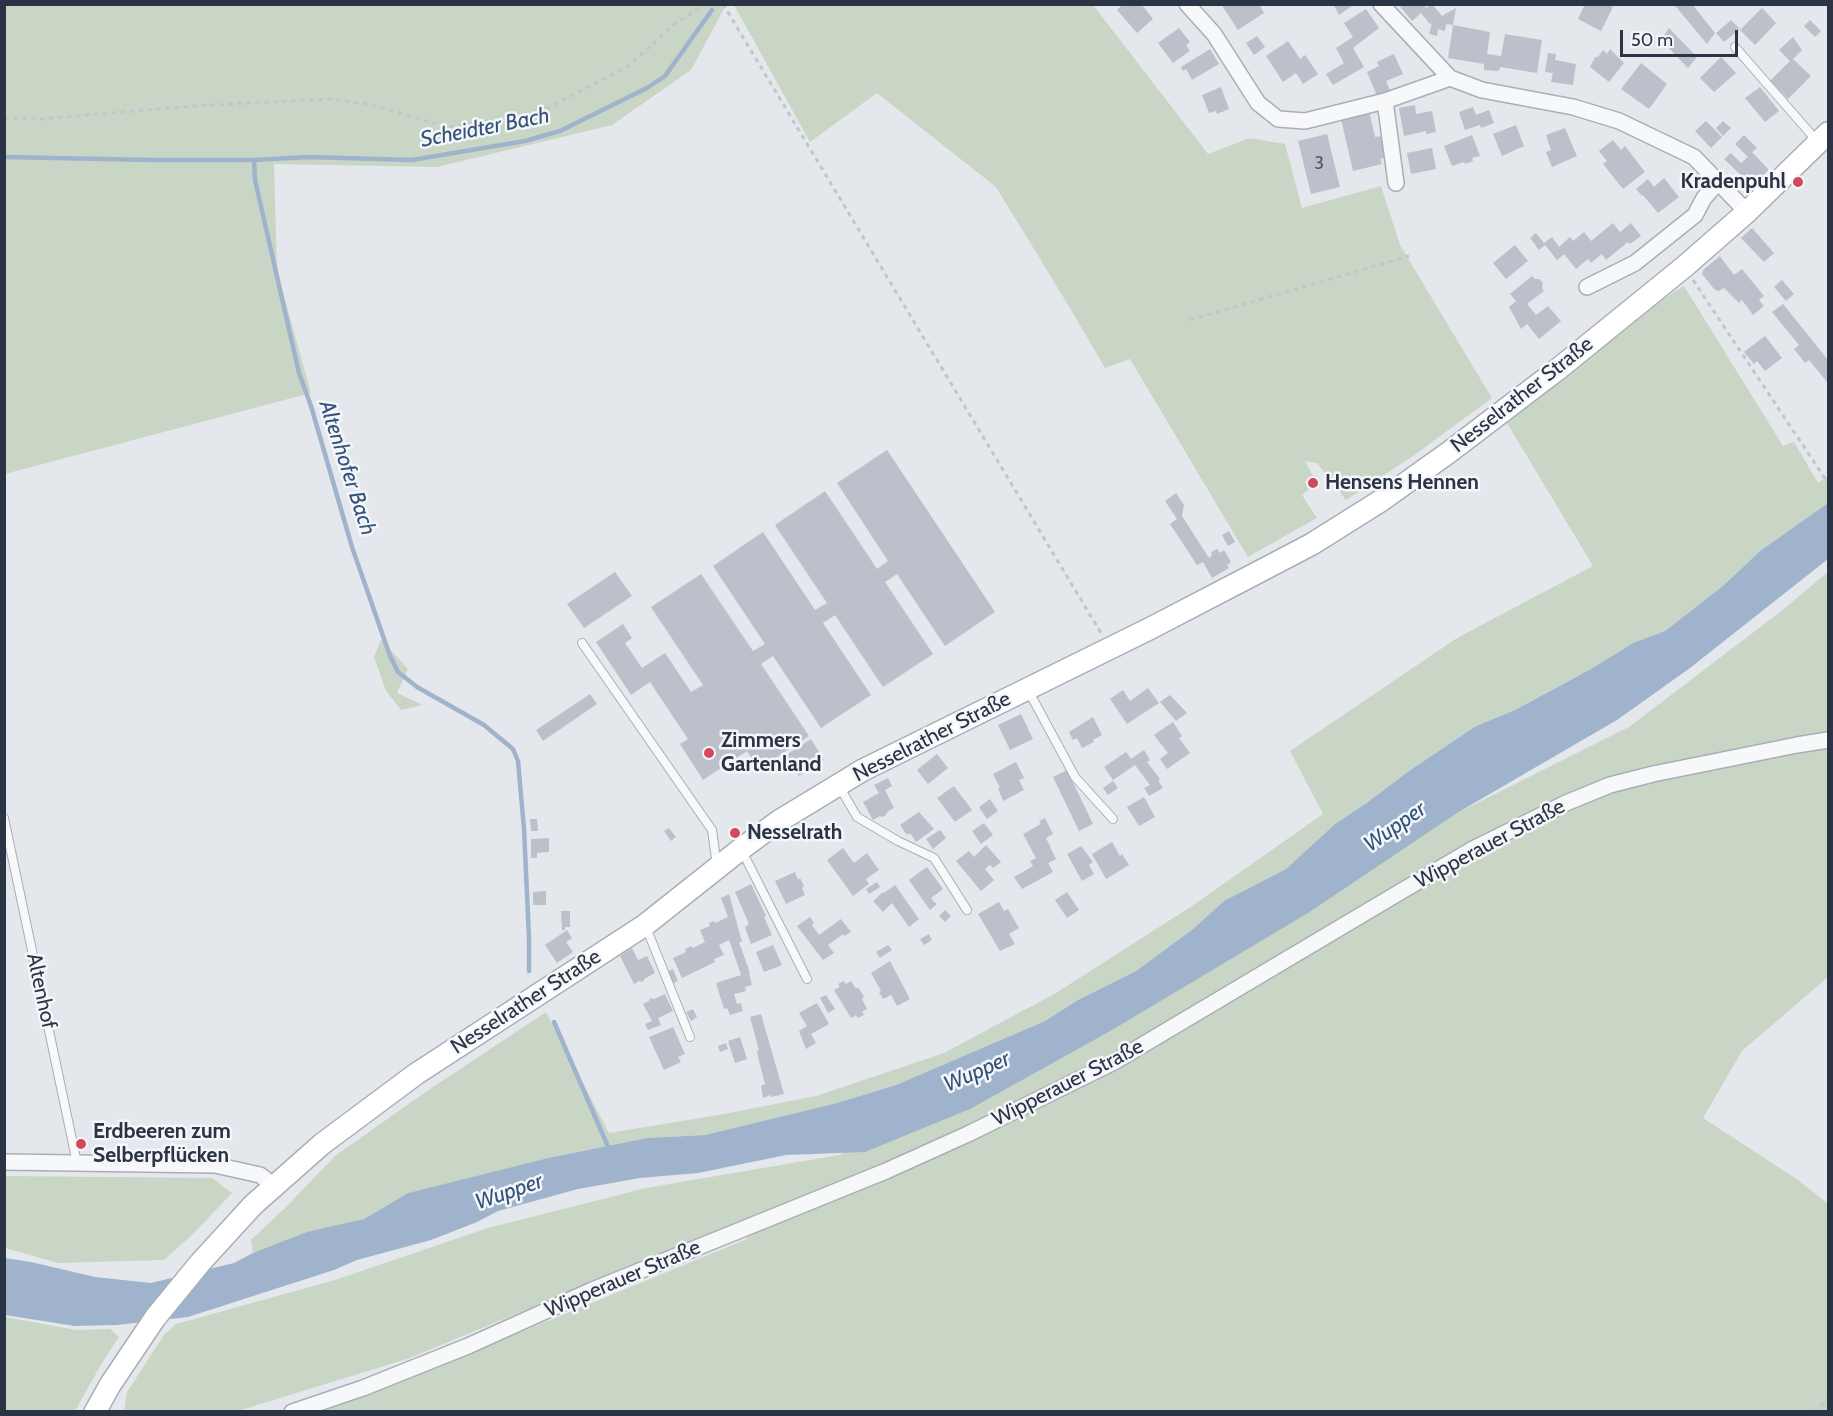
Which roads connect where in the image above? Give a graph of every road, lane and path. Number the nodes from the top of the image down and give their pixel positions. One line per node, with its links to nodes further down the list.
1 (706, 4): 8 (path)
2 (723, 4): 18 (path)
3 (1187, 4): 7 (street)
4 (1381, 4): 6 (street)
5 (1735, 47): 9 (lane)
6 (1450, 78): 7 (street); 10 (street)
7 (1385, 101): 11 (street)
8 (4, 118)
9 (1824, 138): 12 (main road, Nesselrather Straße)
10 (1718, 182): 12 (street); 15 (street)
11 (1396, 183)
12 (1747, 212): 14 (main road, Nesselrather Straße)
13 (1409, 256): 16 (path)
14 (1684, 267): 17 (path); 20 (main road, Nesselrather Straße)
15 (1587, 287)
16 (1190, 320)
17 (1828, 483)
18 (1103, 635)
19 (582, 643): 26 (lane)
20 (1027, 688): 22 (main road, Nesselrather Straße); 24 (lane)
21 (1828, 740): 36 (street, Wipperauer Straße)
22 (839, 785): 25 (main road, Nesselrather Straße); 27 (lane)
23 (4, 818): 32 (lane, Altenhof)
24 (1113, 819)
25 (741, 849): 26 (main road, Nesselrather Straße); 29 (lane)
26 (717, 868): 28 (main road, Nesselrather Straße)
27 (967, 909)
28 (645, 925): 30 (lane); 33 (main road, Nesselrather Straße)
29 (807, 979)
30 (690, 1037)
31 (4, 1162): 32 (street)
32 (77, 1163): 33 (street)
33 (266, 1180): 35 (main road, Nesselrather Straße)
34 (1828, 1400): 37 (path)
35 (95, 1412)
36 (292, 1412)
37 (1814, 1412)

